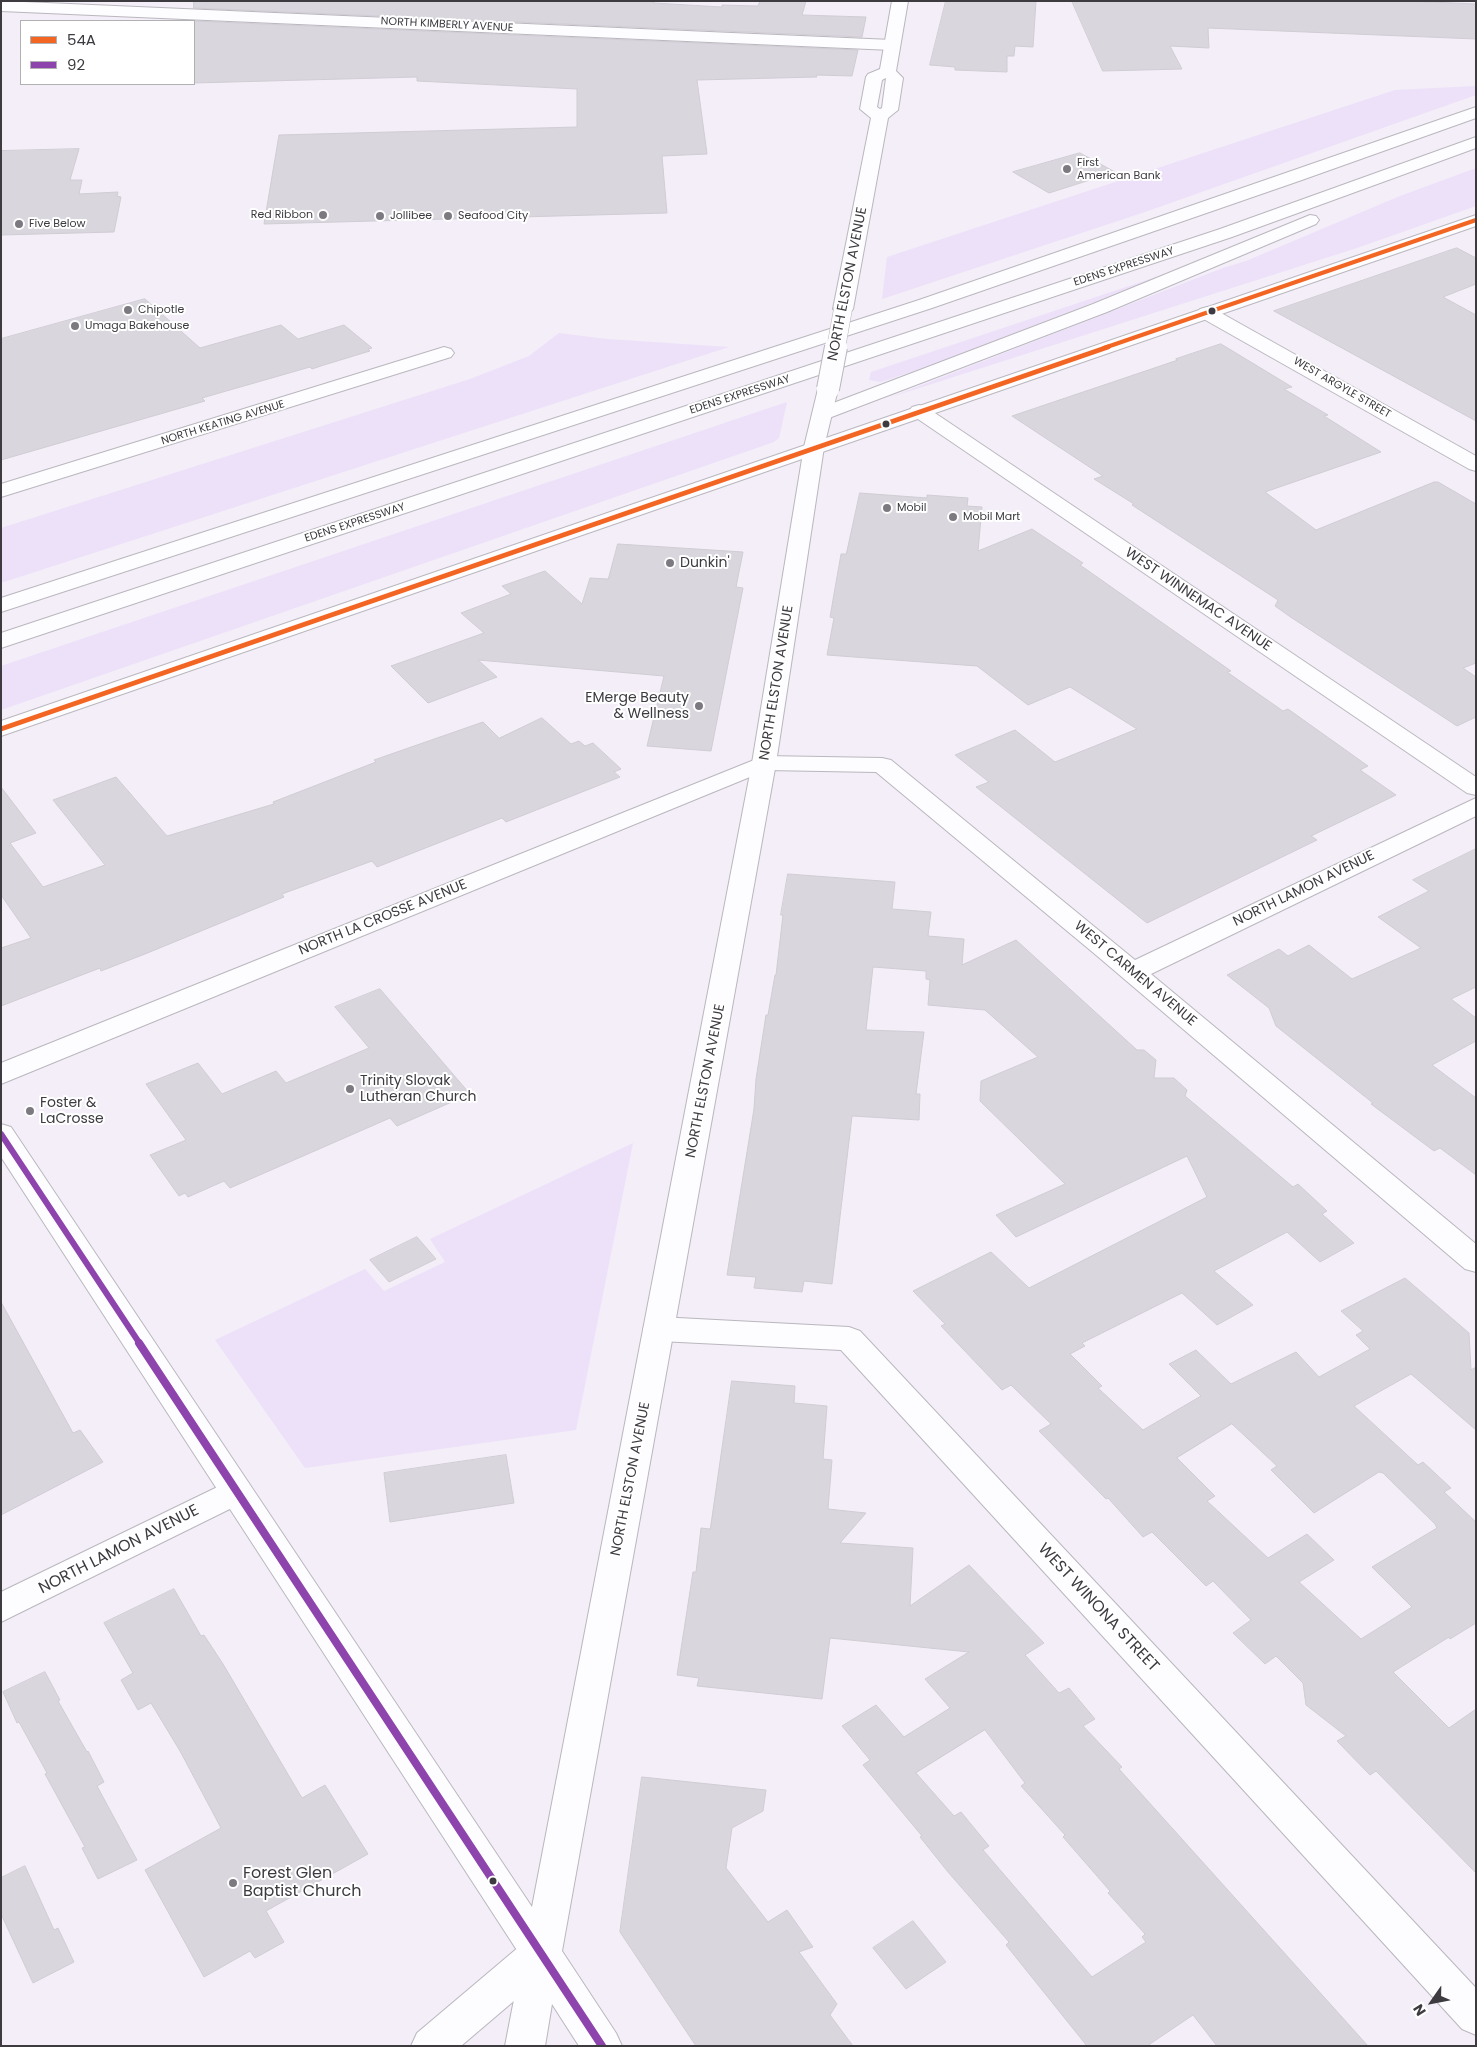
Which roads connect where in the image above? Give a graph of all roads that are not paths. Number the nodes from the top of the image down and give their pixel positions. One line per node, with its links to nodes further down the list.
1 (900, 1): 3 (main road, NORTH ELSTON AVENUE)
2 (1, 6): 3 (main road, NORTH KIMBERLY AVENUE)
3 (892, 45): 11 (main road, NORTH ELSTON AVENUE, bridge)
4 (1476, 112): 15 (main road)
5 (1476, 142): 6 (main road, EDENS EXPRESSWAY)
6 (1389, 175): 11 (main road); 16 (main road, EDENS EXPRESSWAY)
7 (1473, 223): 8 (main road)
8 (1207, 313): 10 (main road); 13 (main road, WEST ARGYLE STREET)
9 (444, 353): 14 (main road, NORTH KEATING AVENUE)
10 (919, 411): 12 (main road); 19 (main road, WEST WINNEMAC AVENUE)
11 (822, 414): 12 (main road, NORTH ELSTON AVENUE)
12 (814, 447): 17 (main road); 18 (main road, NORTH ELSTON AVENUE)
13 (1476, 465)
14 (1, 492)
15 (1, 605)
16 (1, 641)
17 (1, 729)
18 (764, 763): 21 (main road, WEST CARMEN AVENUE); 22 (main road, NORTH LA CROSSE AVENUE); 25 (main road, NORTH ELSTON AVENUE)
19 (1476, 788)
20 (1476, 806): 21 (main road, NORTH LAMON AVENUE)
21 (1132, 972): 24 (main road, WEST CARMEN AVENUE)
22 (1, 1074)
23 (1, 1134): 26 (main road)
24 (1476, 1261)
25 (659, 1329): 28 (main road, NORTH ELSTON AVENUE); 29 (main road, WEST WINONA STREET)
26 (236, 1491): 27 (main road, NORTH LAMON AVENUE); 28 (main road)
27 (1, 1608)
28 (541, 1953): 30 (main road); 31 (main road, NORTH ELSTON AVENUE); 32 (main road)
29 (1476, 2016)
30 (431, 2046)
31 (525, 2046)
32 (602, 2046)

